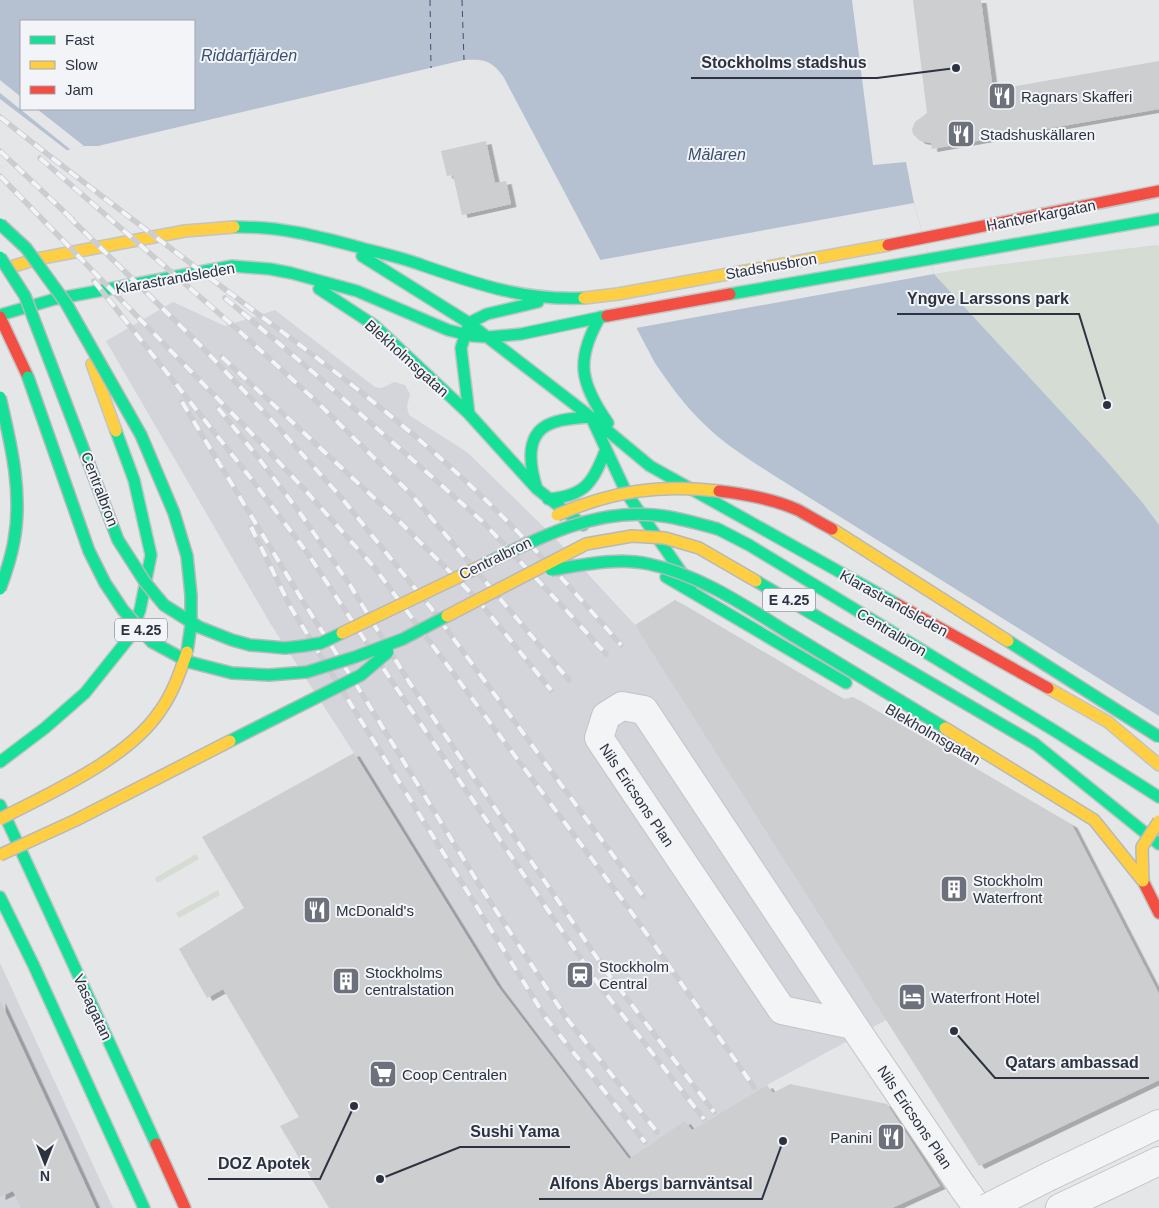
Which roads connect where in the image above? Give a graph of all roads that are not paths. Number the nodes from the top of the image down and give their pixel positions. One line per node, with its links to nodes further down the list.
1 (1159, 191): 4 (main road, Hantverkargatan)
2 (1159, 219): 7 (main road, Hantverkargatan)
3 (0, 224): 14 (main road, bridge)
4 (924, 238): 10 (main road, Stadshusbron)
5 (345, 245): 8 (main road, Klarastrandsleden); 11 (main road, Klarastrandsleden); 15 (main road, Klarastrandsleden)
6 (0, 257): 26 (main road, Centralbron / E 4.25, bridge)
7 (929, 258): 13 (main road, Stadshusbron)
8 (0, 269)
9 (291, 273): 12 (main road, Klarastrandsleden); 15 (main road, Klarastrandsleden); 18 (main road, Blekholmsgatan)
10 (618, 294): 11 (main road, Klarastrandsleden)
11 (556, 298): 15 (main road, Klarastrandsleden)
12 (0, 316): 30 (main road, Centralbron / E 4.25, bridge)
13 (600, 318): 16 (main road); 20 (main road, Klarastrandsleden)
14 (79, 327): 35 (main road, bridge); 39 (main road, bridge)
15 (467, 329): 16 (main road, Klarastrandsleden); 18 (main road, Blekholmsgatan)
16 (488, 338): 19 (main road, Klarastrandsleden)
17 (0, 397): 28 (main road, bridge)
18 (469, 414): 22 (main road, Blekholmsgatan)
19 (591, 417): 20 (main road, Klarastrandsleden); 21 (main road, Blekholmsgatan); 22 (main road)
20 (625, 446): 36 (main road, Klarastrandsleden)
21 (606, 449): 23 (main road); 29 (main road, Blekholmsgatan)
22 (537, 489): 23 (main road, Blekholmsgatan)
23 (548, 498): 29 (main road, Blekholmsgatan)
24 (548, 520): 33 (main road, bridge)
25 (524, 533): 26 (main road, bridge)
26 (467, 572): 37 (main road, Centralbron / E 4.25, bridge)
27 (527, 573): 30 (main road, Centralbron / E 4.25, bridge); 34 (main road, Centralbron / E 4.25, bridge); 44 (main road, bridge)
28 (0, 589)
29 (698, 597): 31 (main road, Blekholmsgatan)
30 (403, 639): 43 (main road, bridge)
31 (854, 687)
32 (914, 722): 44 (main road, Blekholmsgatan)
33 (1159, 737)
34 (1035, 744): 41 (main road, E 4.25); 42 (main road)
35 (0, 762)
36 (1159, 765)
37 (1159, 797)
38 (0, 805): 51 (main road, Vasagatan)
39 (0, 819)
40 (1159, 821): 44 (main road, bridge)
41 (1159, 828)
42 (1159, 844)
43 (0, 855)
44 (1147, 878): 46 (main road)
45 (5, 894): 50 (main road)
46 (1159, 913)
47 (853, 1025): 47 (street, Nils Ericsons Plan, bridge); 52 (street, Nils Ericsons Plan, bridge)
48 (1159, 1124): 53 (street, bridge)
49 (1159, 1161): 54 (street)
50 (144, 1208)
51 (186, 1208)
52 (978, 1208)
53 (987, 1208)
54 (1060, 1208)

